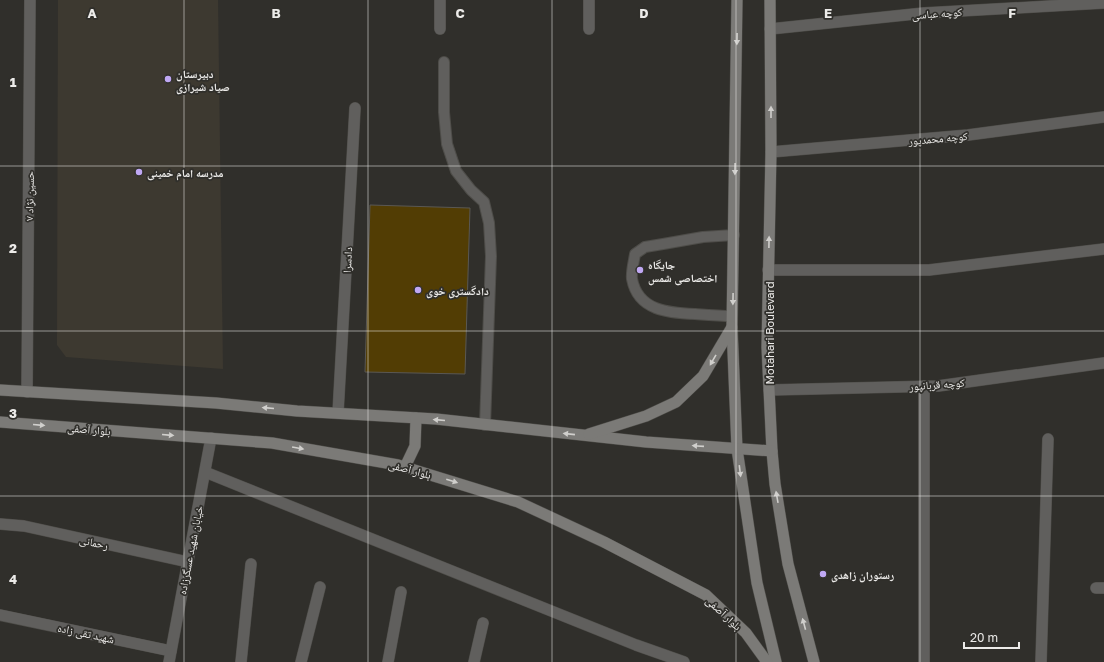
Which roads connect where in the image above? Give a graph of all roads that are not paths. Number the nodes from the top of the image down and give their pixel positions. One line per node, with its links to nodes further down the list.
1 (30, 0): 22 (street, حسین نژاد ۷)
2 (440, 0): 7 (street)
3 (589, 0): 8 (street)
4 (738, 0): 14 (main road, one-way to 14)
5 (770, 0): 9 (main road, Motahari Boulevard)
6 (1104, 3): 9 (street, کوچه عباسی)
7 (440, 29)
8 (589, 29)
9 (770, 30): 13 (main road, Motahari Boulevard, one-way to 9)
10 (444, 62): 26 (lane)
11 (355, 108): 23 (street, دادسرا)
12 (1104, 117): 13 (street, کوچه محمدپور)
13 (771, 152): 16 (main road, Motahari Boulevard, one-way to 13)
14 (734, 235): 17 (main road, one-way to 17); 17 (lane)
15 (1104, 249): 16 (street)
16 (768, 270): 21 (main road, Motahari Boulevard)
17 (732, 322): 27 (main road, one-way to 27); 30 (main road)
18 (1104, 363): 19 (street, کوچه قربانپور)
19 (924, 386): 21 (street, کوچه قربانپور); 51 (street)
20 (0, 390): 22 (main road)
21 (769, 390): 31 (main road, Motahari Boulevard)
22 (27, 392): 23 (main road, one-way to 22)
23 (338, 413): 24 (main road)
24 (416, 418): 26 (main road, one-way to 24); 32 (main road)
25 (0, 422): 28 (main road, بلوار آصفی, one-way to 28)
26 (485, 425): 27 (main road, one-way to 26)
27 (584, 436): 30 (main road, one-way to 27)
28 (211, 438): 32 (main road, بلوار آصفی, one-way to 32); 33 (street, خیابان شهید عسگرزاده)
29 (1048, 439): 52 (street)
30 (737, 449): 31 (main road); 49 (main road, one-way to 49)
31 (772, 451): 50 (main road, Motahari Boulevard, one-way to 31)
32 (405, 467): 48 (main road, بلوار آصفی, one-way to 48)
33 (205, 472): 35 (street, خیابان شهید عسگرزاده); 47 (street)
34 (0, 524): 35 (street, رحمانی)
35 (188, 562): 41 (street, خیابان شهید عسگرزاده)
36 (251, 564): 43 (street)
37 (320, 587): 44 (street)
38 (401, 592): 45 (street)
39 (0, 615): 41 (street, شهید تقی زاده)
40 (483, 622): 46 (street)
41 (171, 651): 42 (street, خیابان شهید عسگرزاده)
42 (169, 662)
43 (241, 662)
44 (302, 662)
45 (388, 662)
46 (474, 662)
47 (684, 662)
48 (767, 662)
49 (776, 662)
50 (814, 662)
51 (924, 662)
52 (1041, 662)

